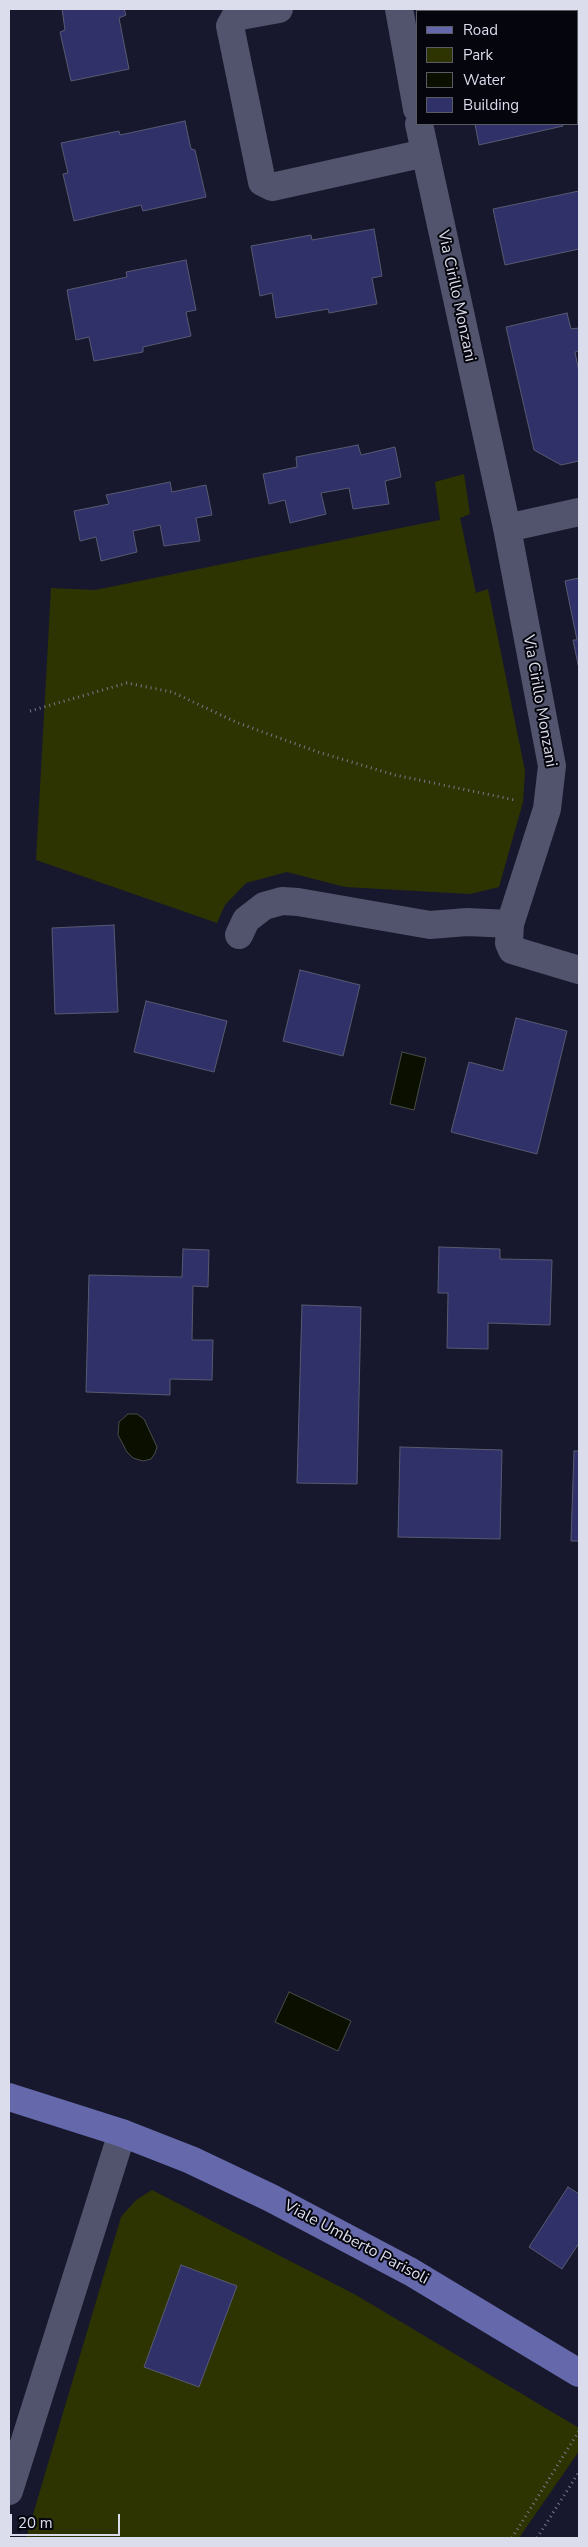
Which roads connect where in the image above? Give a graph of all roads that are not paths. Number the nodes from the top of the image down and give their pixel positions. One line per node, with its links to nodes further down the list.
1 (279, 9): 5 (street)
2 (398, 9): 3 (street)
3 (416, 104)
4 (420, 125): 5 (street, Via Cirillo Monzani)
5 (425, 152): 7 (street, Via Cirillo Monzani)
6 (579, 512): 7 (street)
7 (507, 528): 8 (street, Via Cirillo Monzani)
8 (510, 924): 9 (street); 10 (street, Via Cirillo Monzani)
9 (239, 935)
10 (579, 970)
11 (9, 2097): 12 (main road, Viale Umberto Parisoli)
12 (122, 2133): 13 (main road, Viale Umberto Parisoli); 14 (street)
13 (579, 2373)
14 (9, 2491)

